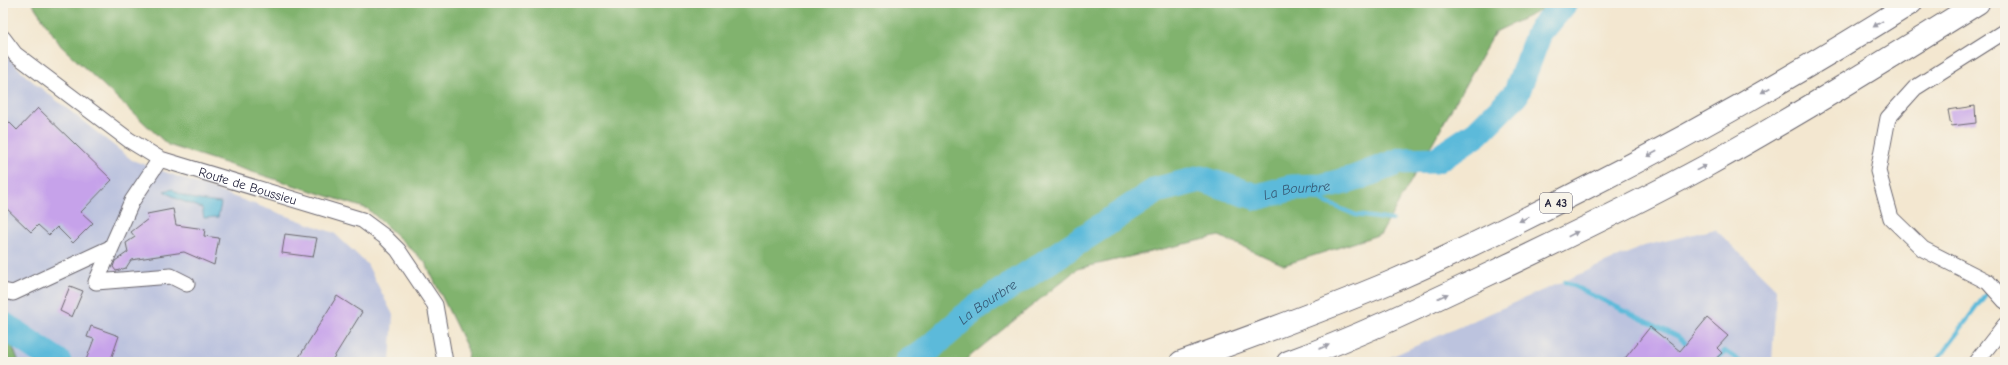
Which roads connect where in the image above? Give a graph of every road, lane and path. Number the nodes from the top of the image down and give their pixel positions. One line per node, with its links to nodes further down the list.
1 (1911, 3): 12 (highway, A 43, one-way to 12)
2 (1978, 3): 13 (highway, A 43, one-way to 2)
3 (2005, 31): 9 (street)
4 (3, 38): 5 (street, Route de Boussieu)
5 (160, 159): 6 (street); 11 (street, Route de Boussieu)
6 (110, 248): 7 (street); 8 (street)
7 (187, 284)
8 (3, 291)
9 (2005, 301)
10 (2005, 325): 14 (street)
11 (445, 362)
12 (1181, 362)
13 (1288, 362)
14 (1976, 362)

